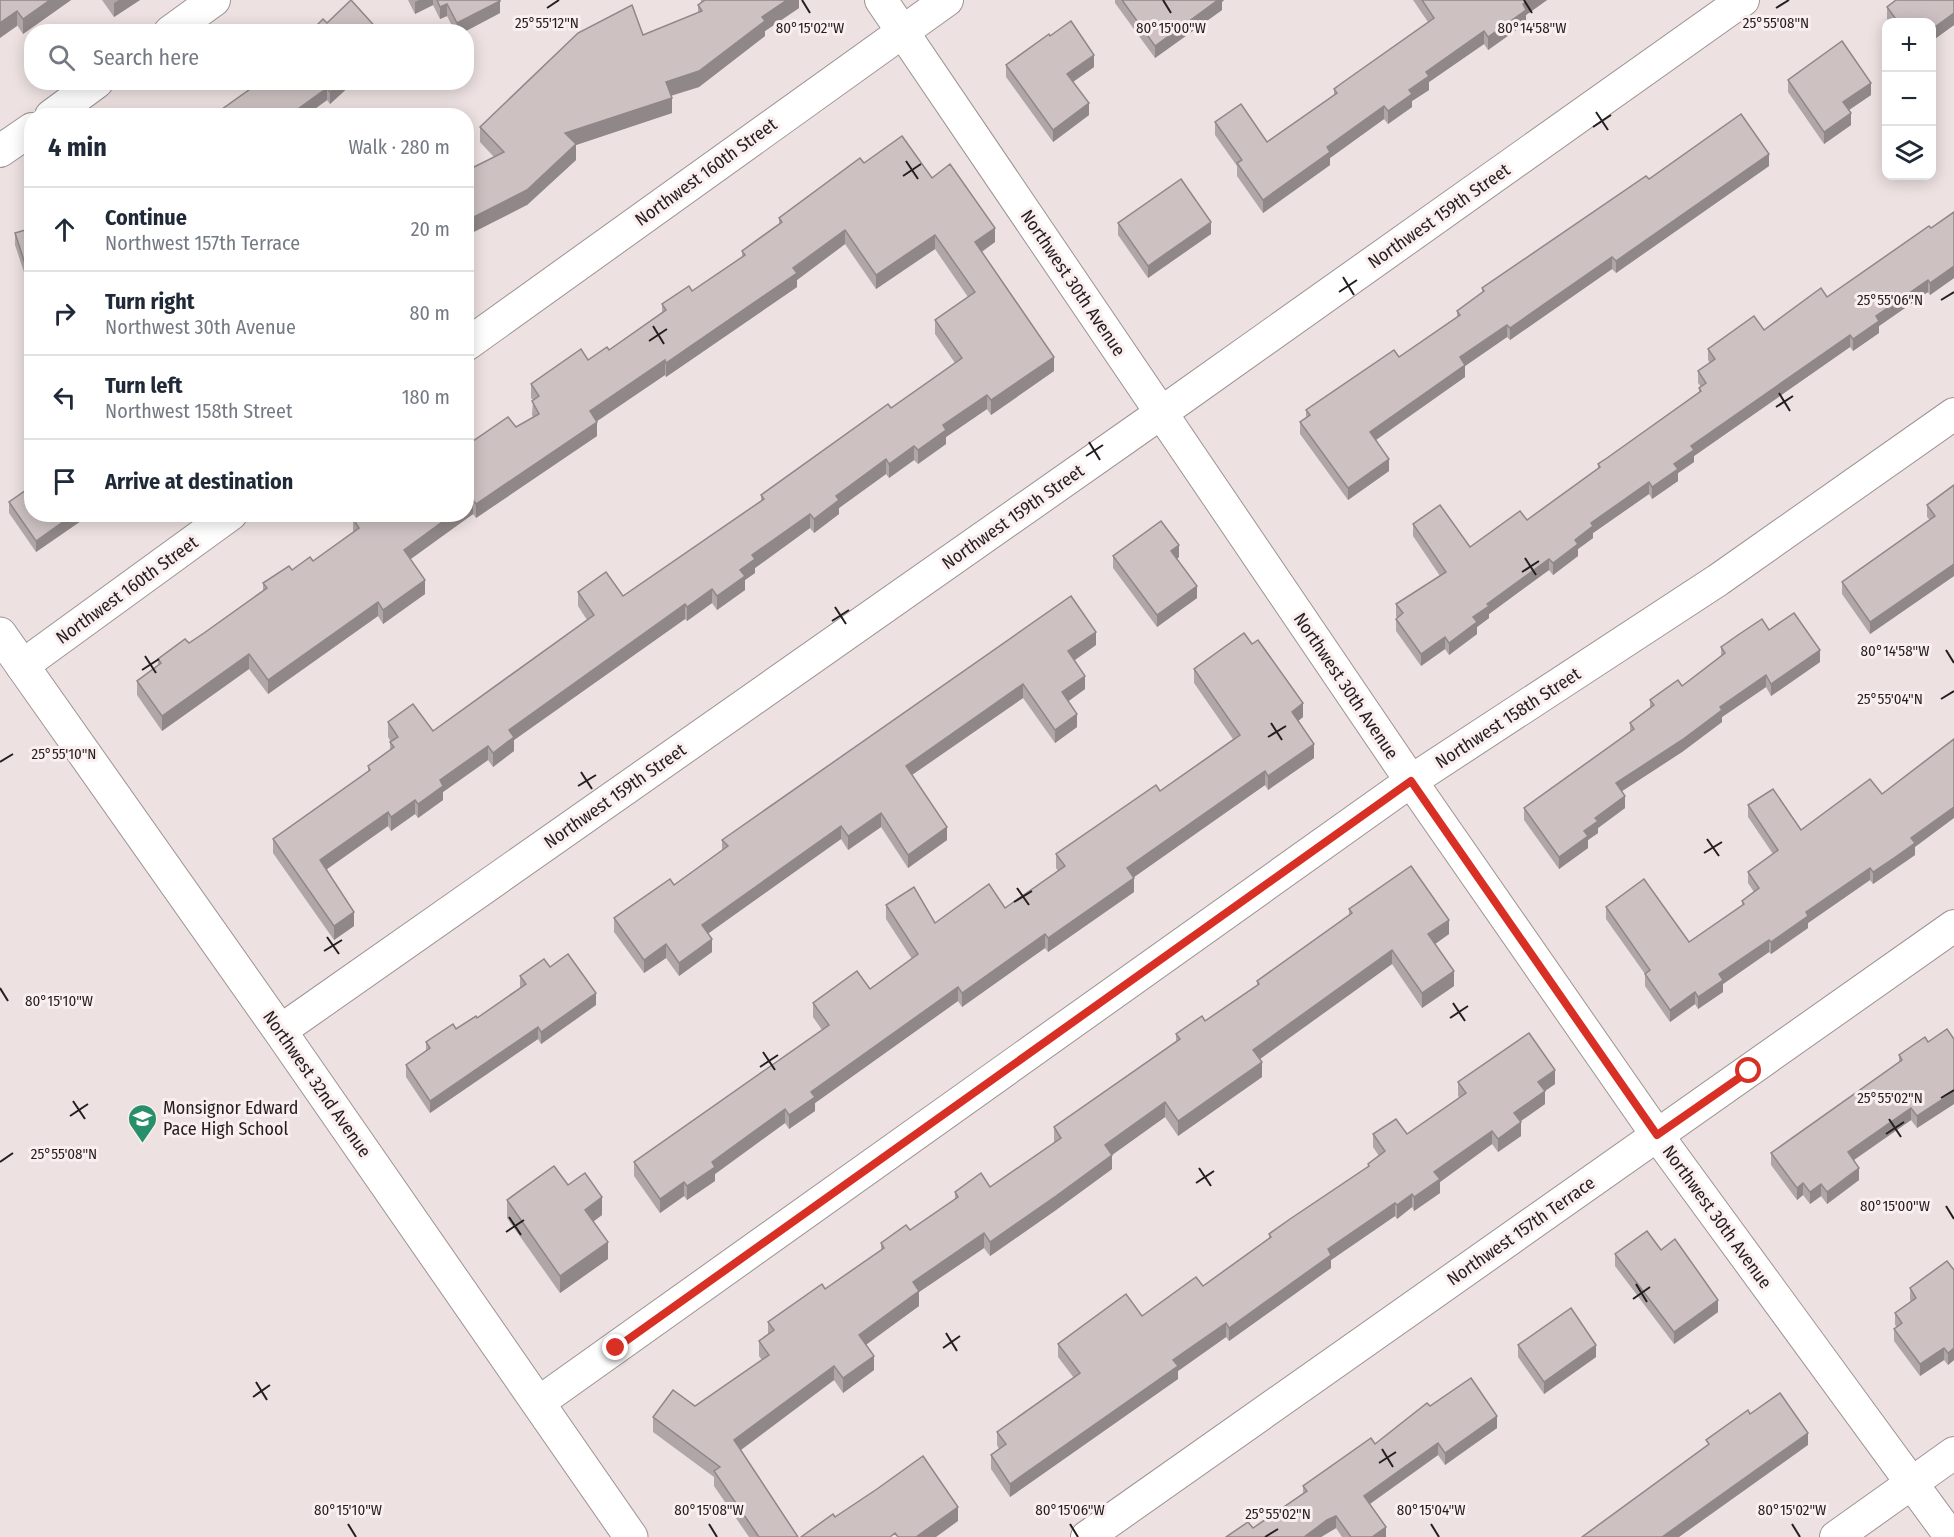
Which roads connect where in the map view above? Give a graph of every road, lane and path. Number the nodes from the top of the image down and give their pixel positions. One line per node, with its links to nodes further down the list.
1 (214, 0): 5 (street)
2 (881, 0): 6 (street, Northwest 30th Avenue)
3 (947, 0): 6 (street, Northwest 160th Street)
4 (1743, 0): 12 (street, Northwest 159th Street)
5 (181, 24)
6 (903, 30): 11 (street, Northwest 160th Street); 12 (street, Northwest 30th Avenue)
7 (87, 90): 8 (street)
8 (62, 108)
9 (24, 134): 10 (street)
10 (0, 151)
11 (474, 339)
12 (1161, 413): 17 (street, Northwest 30th Avenue); 19 (street, Northwest 159th Street)
13 (1954, 414): 17 (street, Northwest 158th Street)
14 (220, 522): 16 (street, Northwest 160th Street)
15 (0, 634): 16 (street, Northwest 32nd Avenue)
16 (22, 666): 19 (street, Northwest 32nd Avenue)
17 (1411, 781): 20 (street, Northwest 30th Avenue); 21 (street, Northwest 158th Street)
18 (1954, 926): 20 (street, Northwest 157th Terrace)
19 (280, 1031): 21 (street, Northwest 32nd Avenue)
20 (1657, 1135): 23 (street, Northwest 30th Avenue); 25 (street, Northwest 157th Terrace)
21 (538, 1403): 24 (street, Northwest 32nd Avenue)
22 (1954, 1453): 23 (street)
23 (1911, 1483): 26 (street); 27 (street, Northwest 30th Avenue)
24 (631, 1537)
25 (1087, 1537)
26 (1836, 1537)
27 (1951, 1537)

